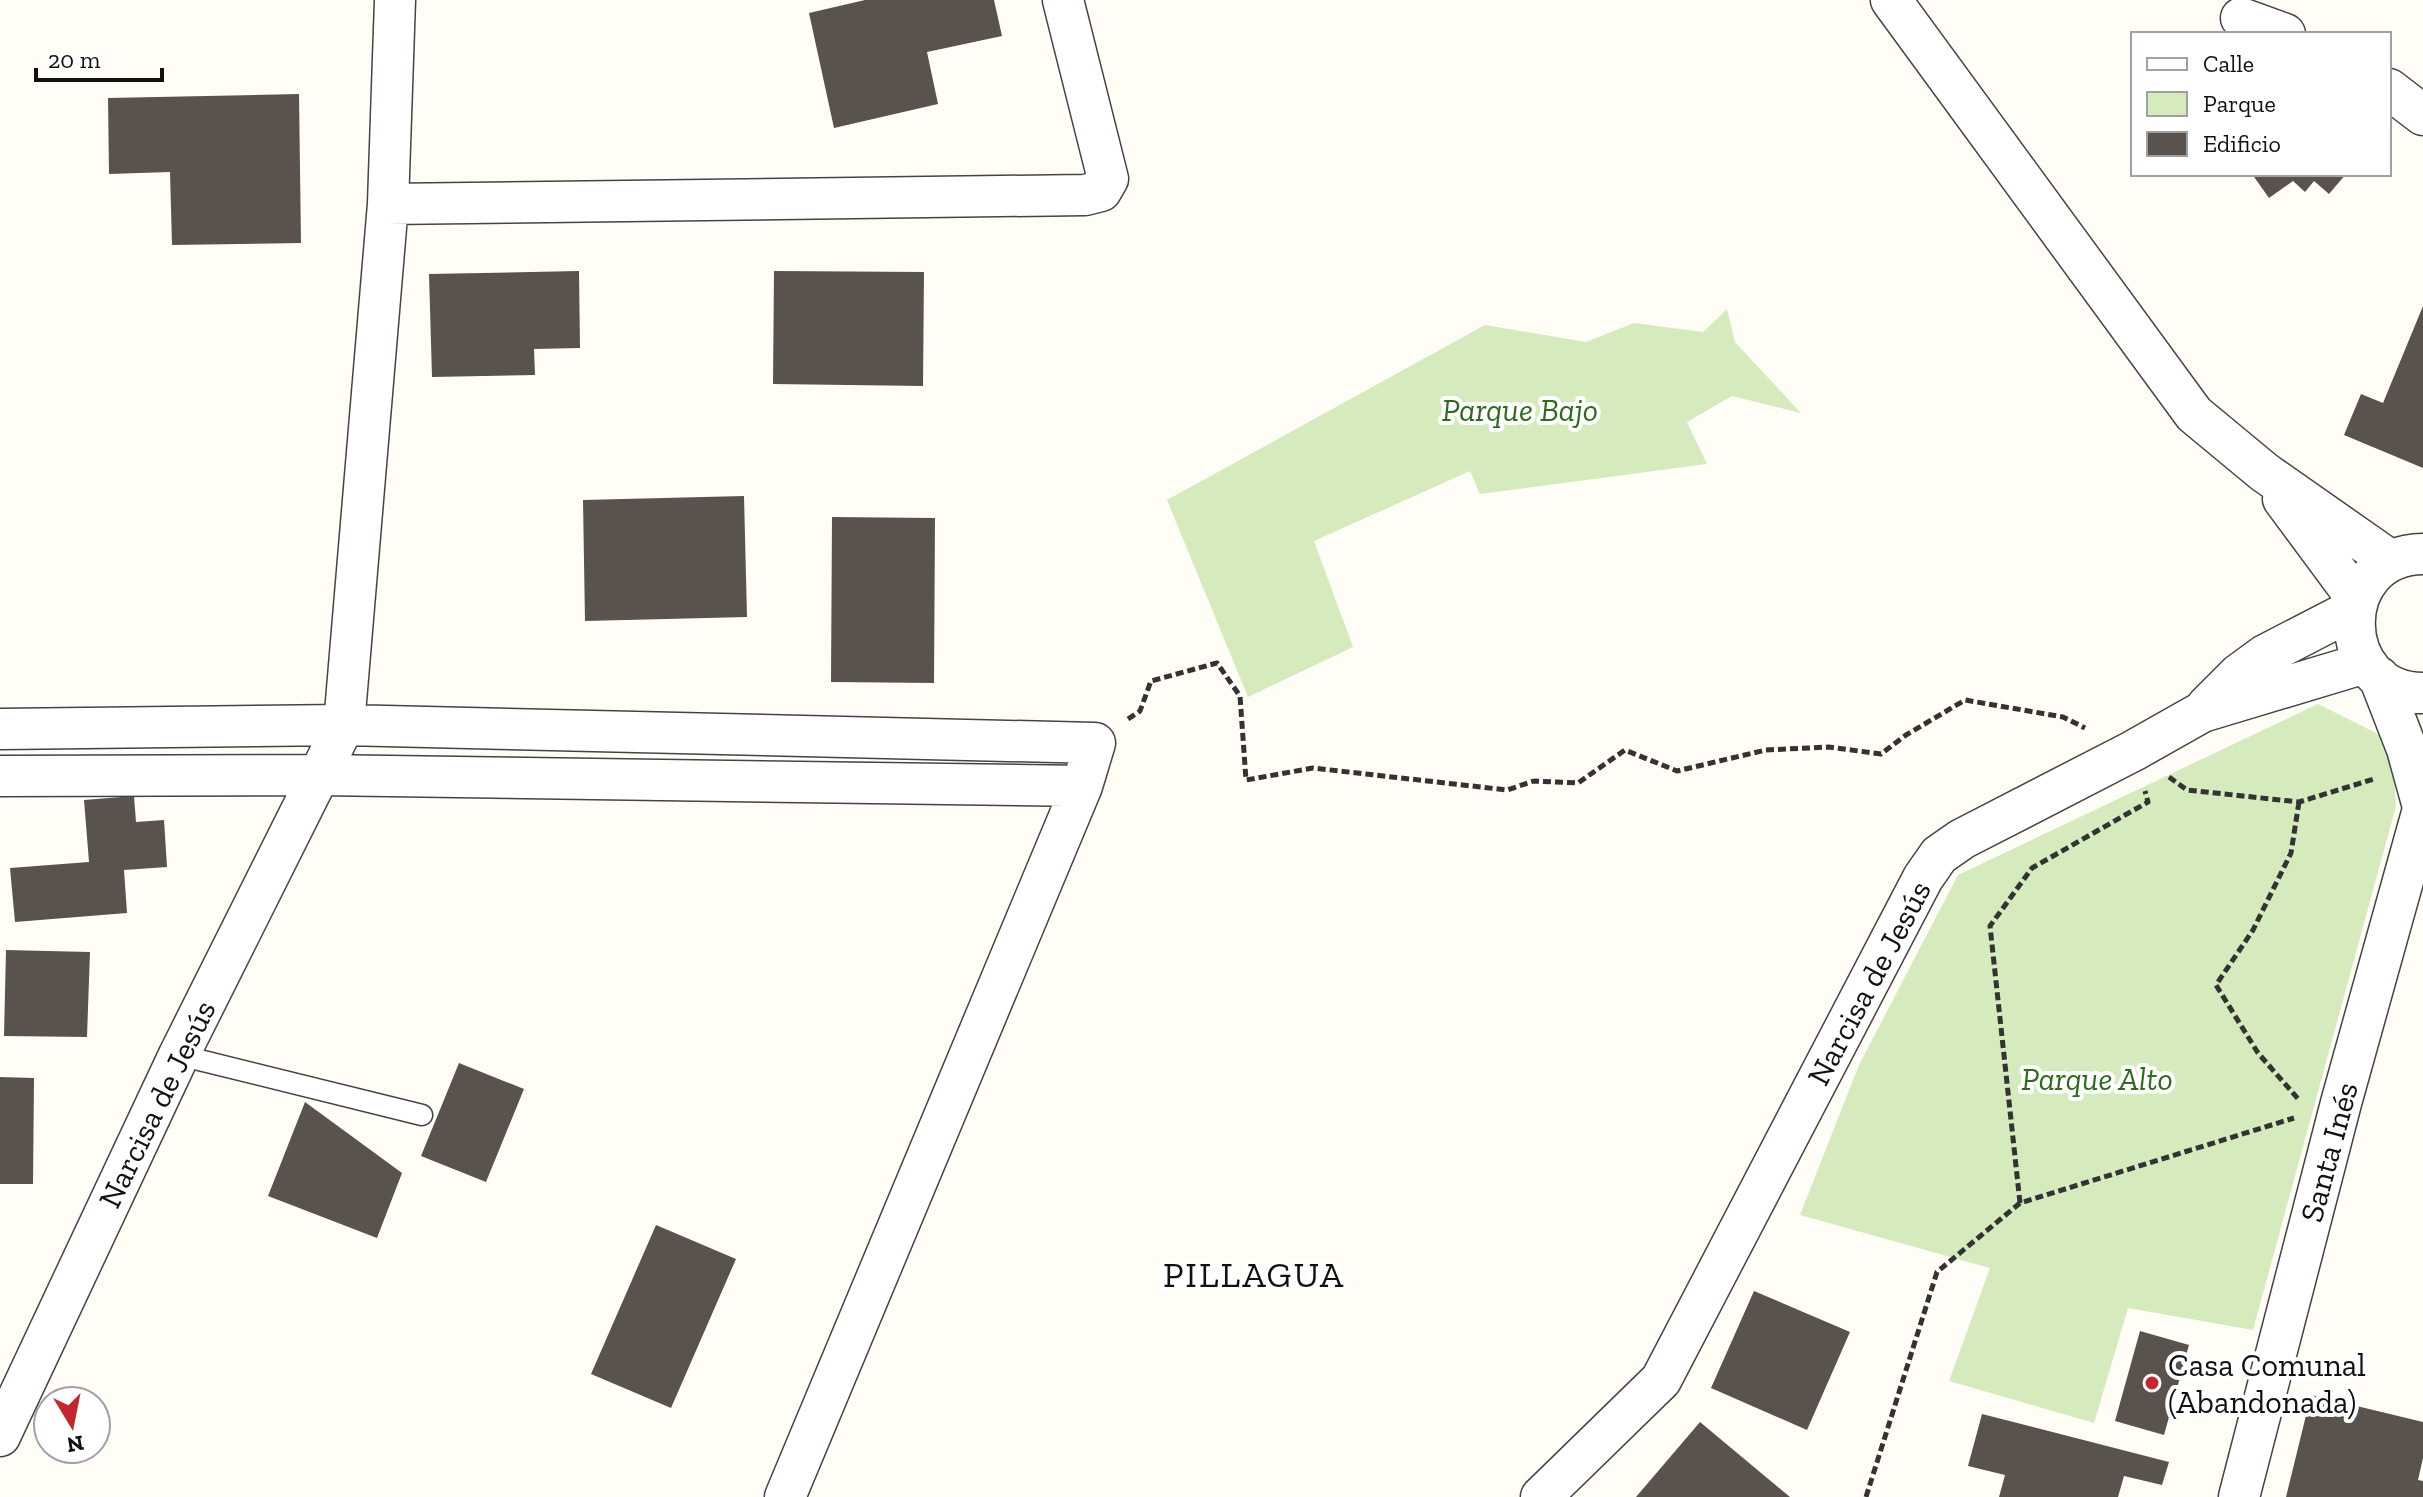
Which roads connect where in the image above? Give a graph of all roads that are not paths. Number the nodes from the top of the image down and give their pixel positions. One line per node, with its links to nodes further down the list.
1 (395, 0): 8 (street)
2 (1063, 0): 8 (street)
3 (1891, 0): 9 (street)
4 (2241, 18): 5 (street)
5 (2280, 32)
6 (2391, 91): 7 (street)
7 (2423, 115)
8 (388, 204): 15 (street)
9 (2264, 472): 10 (street); 11 (street)
10 (2407, 558): 11 (street)
11 (2356, 604): 12 (street, Santa Inés); 14 (street)
12 (2372, 670): 13 (street); 14 (street, Narcisa de Jesús); 20 (street, Santa Inés)
13 (2423, 693)
14 (2202, 712): 25 (street, Narcisa de Jesús)
15 (344, 725): 16 (street); 17 (street, Narcisa de Jesús); 19 (street)
16 (0, 729)
17 (319, 775): 18 (street); 19 (street); 21 (street, Narcisa de Jesús)
18 (0, 776)
19 (1082, 786): 24 (street)
20 (2423, 808): 26 (street, Santa Inés)
21 (179, 1055): 22 (lane); 23 (street, Narcisa de Jesús)
22 (422, 1115)
23 (0, 1436)
24 (785, 1497)
25 (1541, 1497)
26 (2239, 1497)

